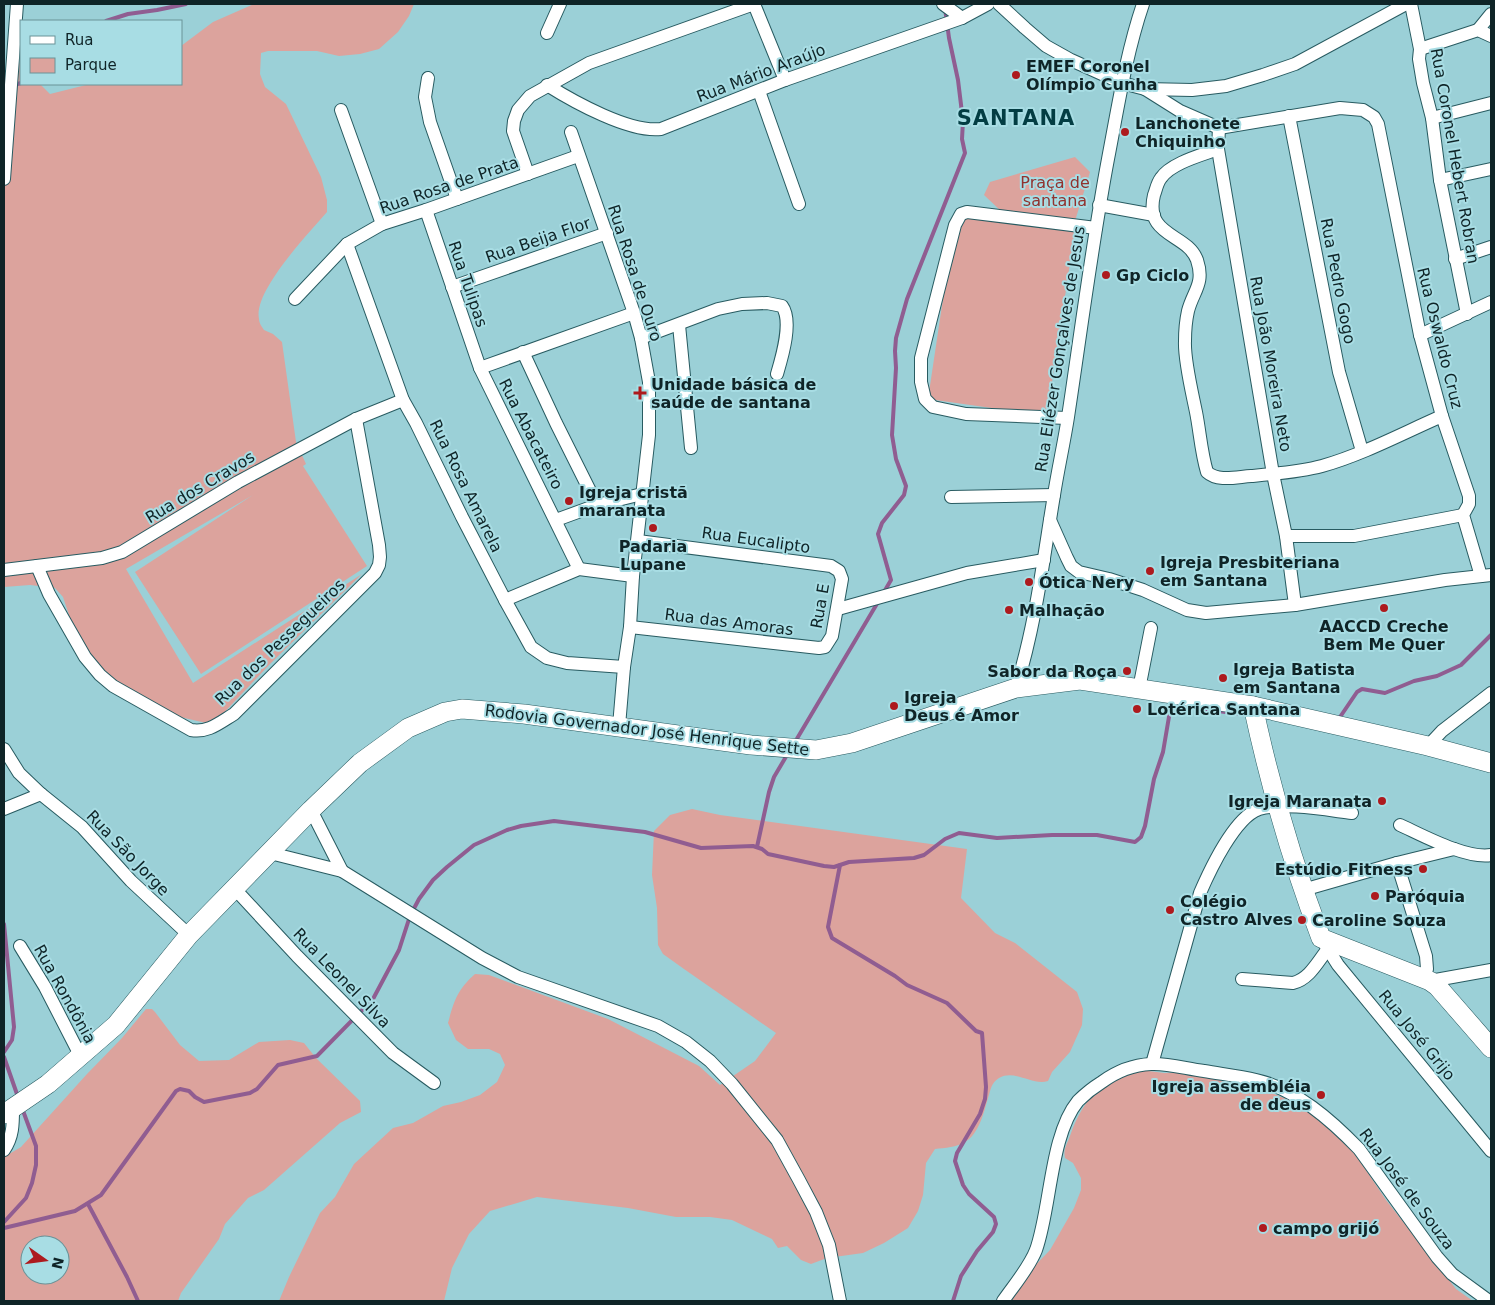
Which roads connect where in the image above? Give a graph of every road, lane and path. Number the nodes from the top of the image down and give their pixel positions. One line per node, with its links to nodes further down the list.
1 (17, 4): 32 (street)
2 (560, 4): 13 (street)
3 (754, 4): 17 (street); 19 (street)
4 (943, 4): 11 (street)
5 (988, 4): 11 (street, Rua Mário Araújo)
6 (1143, 4): 18 (street, Rua Eliézer Gonçalves de Jesus)
7 (1406, 4): 20 (street)
8 (1412, 4): 15 (street, Rua Coronel Hebert Robran)
9 (1003, 5): 18 (street)
10 (1491, 14): 12 (street)
11 (962, 18): 17 (street, Rua Mário Araújo)
12 (1478, 30): 14 (street); 15 (street)
13 (547, 33)
14 (1491, 36)
15 (1420, 49): 25 (street, Rua Coronel Hebert Robran)
16 (428, 78): 34 (street)
17 (785, 80): 21 (street, Rua Mário Araújo)
18 (1122, 83): 20 (street); 36 (street, Rua Eliézer Gonçalves de Jesus)
19 (547, 85): 21 (street, Rua Mário Araújo); 31 (street)
20 (1145, 89): 26 (street)
21 (758, 91): 35 (street)
22 (1491, 103): 25 (street)
23 (341, 110): 39 (street)
24 (1289, 116): 26 (street); 51 (street, Rua Oswaldo Cruz); 61 (street, Rua Pedro Gogo)
25 (1432, 118): 33 (street, Rua Coronel Hebert Robran)
26 (1219, 128): 28 (street, Rua João Moreira Neto)
27 (571, 132): 29 (street, Rua Rosa de Ouro)
28 (1218, 149): 38 (street); 62 (street, Rua João Moreira Neto)
29 (578, 156): 31 (street, Rua Rosa de Prata); 41 (street, Rua Rosa de Ouro)
30 (1491, 169): 33 (street)
31 (528, 174): 34 (street, Rua Rosa de Prata)
32 (4, 179)
33 (1440, 180): 44 (street, Rua Coronel Hebert Robran)
34 (457, 199): 37 (street, Rua Rosa de Prata)
35 (800, 204)
36 (1100, 205): 38 (street); 40 (street, Rua Eliézer Gonçalves de Jesus)
37 (426, 210): 39 (street, Rua Rosa de Prata); 45 (street, Rua Tulipas)
38 (1154, 215): 62 (street)
39 (382, 224): 42 (street, Rua Rosa de Prata)
40 (1096, 228): 58 (street, Rua Eliézer Gonçalves de Jesus); 58 (street)
41 (607, 233): 45 (street, Rua Beija Flor); 48 (street, Rua Rosa de Ouro)
42 (348, 244): 46 (street, Rua Rosa de Prata); 56 (street, Rua Rosa Amarela)
43 (1491, 246): 44 (street)
44 (1455, 259): 49 (street, Rua Coronel Hebert Robran)
45 (452, 287): 54 (street, Rua Tulipas)
46 (295, 299)
47 (1491, 302): 49 (street)
48 (634, 313): 52 (street, Rua Rosa de Ouro); 53 (street)
49 (1467, 314): 51 (street)
50 (679, 325): 52 (street); 55 (street); 60 (street)
51 (1420, 335): 57 (street, Rua Oswaldo Cruz)
52 (641, 338): 63 (street, Rua Rosa de Ouro)
53 (523, 352): 54 (street); 66 (street)
54 (480, 368): 68 (street, Rua Abacateiro)
55 (778, 374)
56 (403, 400): 59 (street, Rua dos Cravos); 79 (street, Rua Rosa Amarela)
57 (1442, 416): 61 (street); 67 (street, Rua Oswaldo Cruz)
58 (1067, 418): 64 (street, Rua Eliézer Gonçalves de Jesus)
59 (356, 419): 73 (street, Rua dos Cravos); 73 (street, Rua dos Pessegueiros)
60 (691, 448)
61 (1362, 451): 62 (street)
62 (1273, 474): 70 (street, Rua João Moreira Neto)
63 (642, 494): 66 (street); 71 (street, Rua Rosa de Ouro)
64 (1054, 495): 65 (street, Rua Eliézer Gonçalves de Jesus); 69 (street, Rua Eliézer Gonçalves de Jesus)
65 (951, 497)
66 (597, 505): 68 (street)
67 (1463, 515): 70 (street); 78 (street, Rua Oswaldo Cruz)
68 (556, 520): 75 (street, Rua Abacateiro)
69 (1050, 520): 72 (street, Rua Eliézer Gonçalves de Jesus); 80 (street)
70 (1286, 536): 80 (street, Rua João Moreira Neto)
71 (638, 541): 76 (street, Rua Eucalipto); 77 (street, Rua Rosa de Ouro)
72 (1044, 560): 81 (street); 86 (street, Rua Eliézer Gonçalves de Jesus)
73 (37, 566): 74 (street, Rua dos Cravos)
74 (4, 570)
75 (580, 570): 77 (street); 79 (street)
76 (839, 570): 81 (street, Rua E)
77 (633, 576): 82 (street, Rua Rosa de Ouro)
78 (1486, 576): 80 (street)
79 (505, 600): 85 (street, Rua Rosa Amarela)
80 (1295, 605)
81 (838, 609): 84 (street, Rua E)
82 (630, 627): 84 (street, Rua das Amoras); 85 (street, Rua Rosa de Ouro)
83 (1151, 628): 87 (street)
84 (825, 647)
85 (624, 667): 90 (street, Rua Rosa de Ouro)
86 (1016, 688): 87 (main road, Rodovia Governador José Henrique Sette); 90 (main road, Rodovia Governador José Henrique Sette)
87 (1139, 689): 89 (main road, Rodovia Governador José Henrique Sette)
88 (1491, 693): 91 (street)
89 (1254, 706): 91 (main road, Rodovia Governador José Henrique Sette); 95 (main road)
90 (619, 726): 97 (main road, Rodovia Governador José Henrique Sette)
91 (1428, 746): 93 (main road, Rodovia Governador José Henrique Sette)
92 (4, 749): 94 (street, Rua São Jorge)
93 (1491, 763)
94 (41, 794): 96 (street); 107 (street, Rua São Jorge)
95 (1278, 807): 98 (street); 106 (main road); 115 (street)
96 (4, 810)
97 (311, 810): 101 (main road, Rodovia Governador José Henrique Sette); 104 (street)
98 (1352, 813)
99 (1400, 825): 100 (street)
100 (1454, 849): 102 (street); 103 (street)
101 (270, 853): 104 (street); 105 (main road, Rodovia Governador José Henrique Sette)
102 (1489, 857)
103 (1397, 863): 106 (street); 112 (street)
104 (342, 871): 121 (street)
105 (234, 888): 107 (main road, Rodovia Governador José Henrique Sette); 116 (street, Rua Leonel Silva)
106 (1303, 890): 108 (main road)
107 (189, 935): 114 (main road, Rodovia Governador José Henrique Sette)
108 (1324, 944): 111 (street); 112 (main road); 119 (street, Rua José Grijo)
109 (20, 946): 114 (street, Rua Rondônia)
110 (1491, 970): 112 (street)
111 (1242, 978)
112 (1426, 979): 113 (main road)
113 (1491, 1048)
114 (81, 1057): 117 (main road, Rodovia Governador José Henrique Sette)
115 (1152, 1064): 122 (street, Rua José de Souza); 123 (street, Rua José de Souza)
116 (434, 1084)
117 (8, 1111): 118 (street)
118 (4, 1150)
119 (1491, 1151)
120 (1491, 1297): 123 (street)
121 (840, 1301)
122 (1003, 1301)
123 (1489, 1301)

